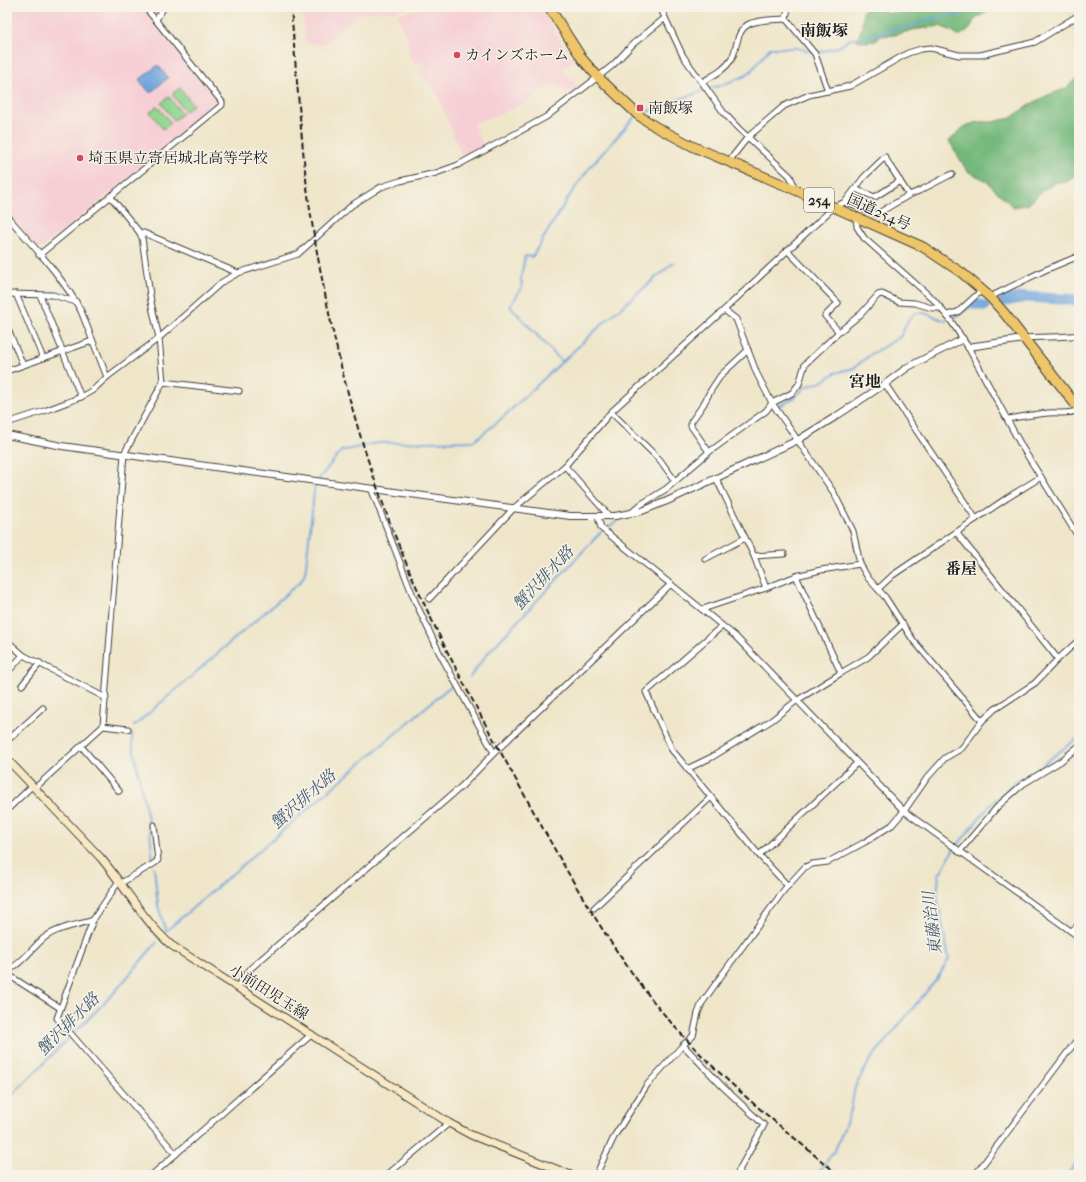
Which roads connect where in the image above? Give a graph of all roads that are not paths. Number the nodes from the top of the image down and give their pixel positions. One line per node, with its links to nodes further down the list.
1 (146, 7): 9 (street)
2 (164, 7): 9 (street)
3 (549, 7): 10 (highway, 国道254号 / 254)
4 (660, 7): 7 (street)
5 (788, 7): 8 (street)
6 (1079, 15): 12 (street)
7 (665, 18): 10 (street); 11 (street)
8 (786, 19): 11 (street); 12 (street)
9 (156, 20): 20 (street)
10 (598, 78): 14 (highway, 国道254号 / 254); 29 (street)
11 (702, 82): 13 (street)
12 (828, 91): 13 (street)
13 (748, 137): 14 (street); 17 (street)
14 (729, 161): 17 (highway, 国道254号 / 254)
15 (952, 174): 19 (street)
16 (900, 181): 18 (street); 18 (street); 19 (street)
17 (791, 188): 22 (highway, 国道254号 / 254)
18 (854, 189): 21 (street)
19 (909, 195): 21 (street)
20 (110, 196): 25 (street); 27 (street)
21 (845, 202): 22 (street)
22 (834, 207): 24 (highway, 国道254号 / 254); 26 (street)
23 (7, 216): 27 (street)
24 (856, 217): 30 (highway, 国道254号 / 254); 36 (street)
25 (140, 233): 29 (street); 42 (street)
26 (787, 250): 37 (street); 40 (street)
27 (40, 255): 35 (street)
28 (1079, 256): 34 (street)
29 (238, 273): 42 (street)
30 (982, 290): 34 (highway, 国道254号 / 254); 38 (street)
31 (7, 294): 32 (street)
32 (16, 294): 33 (street); 49 (street)
33 (40, 294): 35 (street); 48 (street)
34 (990, 298): 43 (highway, 国道254号 / 254)
35 (76, 302): 45 (street)
36 (941, 308): 38 (street); 40 (street)
37 (724, 310): 47 (street); 59 (street)
38 (947, 315): 44 (street)
39 (7, 327): 50 (street)
40 (839, 332): 57 (street)
41 (1079, 335): 43 (street)
42 (159, 338): 52 (street); 53 (street)
43 (1024, 338): 46 (street); 58 (highway, 国道254号 / 254)
44 (963, 339): 46 (street); 54 (street)
45 (92, 341): 48 (street); 52 (street)
46 (968, 347): 60 (street)
47 (748, 350): 57 (street); 64 (street)
48 (63, 351): 49 (street); 56 (street)
49 (43, 358): 50 (street)
50 (22, 365): 51 (street)
51 (7, 371)
52 (107, 377): 56 (street)
53 (163, 382): 55 (street); 65 (street)
54 (885, 384): 63 (street); 75 (street)
55 (239, 391)
56 (81, 397): 61 (street)
57 (772, 403): 63 (street); 64 (street)
58 (1079, 410): 60 (street)
59 (611, 412): 66 (street); 69 (street)
60 (1007, 419): 67 (street)
61 (7, 423)
62 (7, 435): 65 (street)
63 (798, 440): 68 (street); 82 (street)
64 (709, 452): 69 (street)
65 (124, 454): 70 (street); 99 (street)
66 (564, 466): 71 (street); 74 (street)
67 (1041, 477): 75 (street); 78 (street)
68 (716, 478): 72 (street); 77 (street)
69 (675, 481): 72 (street)
70 (371, 488): 71 (street); 108 (street)
71 (514, 508): 73 (street); 87 (street)
72 (630, 514): 74 (street)
73 (598, 517): 74 (street); 84 (street)
74 (610, 517)
75 (976, 519): 76 (street)
76 (956, 532): 86 (street); 94 (street)
77 (745, 538): 80 (street); 81 (street)
78 (1079, 538)
79 (784, 554): 80 (street)
80 (754, 556): 85 (street)
81 (705, 559)
82 (860, 564): 83 (street); 86 (street)
83 (796, 576): 85 (street); 97 (street)
84 (671, 584): 88 (street); 108 (street)
85 (766, 588): 88 (street)
86 (878, 589): 89 (street)
87 (429, 599)
88 (703, 610): 90 (street)
89 (903, 624): 97 (street); 102 (street)
90 (722, 626): 100 (street); 111 (street)
91 (1079, 640): 94 (street)
92 (7, 641): 93 (street)
93 (23, 655): 95 (street); 96 (street)
94 (1058, 659): 102 (street)
95 (40, 663): 98 (street); 99 (street)
96 (7, 673)
97 (841, 673): 100 (street)
98 (22, 685)
99 (106, 698): 103 (street)
100 (796, 701): 110 (street); 111 (street)
101 (43, 708): 105 (street)
102 (982, 721): 116 (street)
103 (103, 726): 104 (street); 106 (street)
104 (128, 729)
105 (7, 741)
106 (81, 746): 112 (street); 113 (street)
107 (1079, 746): 118 (street)
108 (494, 753): 128 (street)
109 (7, 759): 112 (main road, 小前田児玉線)
110 (857, 763): 116 (street); 119 (street)
111 (688, 769): 114 (street)
112 (33, 787): 115 (street); 120 (main road, 小前田児玉線)
113 (119, 791)
114 (711, 797): 119 (street); 122 (street)
115 (7, 810)
116 (904, 811): 118 (street); 121 (street)
117 (154, 825): 120 (street)
118 (959, 852): 125 (street)
119 (759, 855): 121 (street)
120 (120, 882): 123 (street); 128 (main road, 小前田児玉線)
121 (788, 886): 132 (street)
122 (594, 908)
123 (93, 920): 127 (street); 129 (street)
124 (1079, 925): 125 (street)
125 (1071, 931): 126 (street)
126 (1079, 937)
127 (7, 973): 129 (street)
128 (237, 987): 130 (main road, 小前田児玉線)
129 (60, 1008): 134 (street)
130 (312, 1034): 133 (main road, 小前田児玉線); 134 (street)
131 (1079, 1037): 140 (street)
132 (683, 1045): 138 (street); 139 (street)
133 (449, 1123): 136 (street); 137 (main road, 小前田児玉線)
134 (176, 1154): 135 (street)
135 (152, 1175)
136 (387, 1175)
137 (571, 1175)
138 (596, 1175)
139 (742, 1175)
140 (975, 1175)

